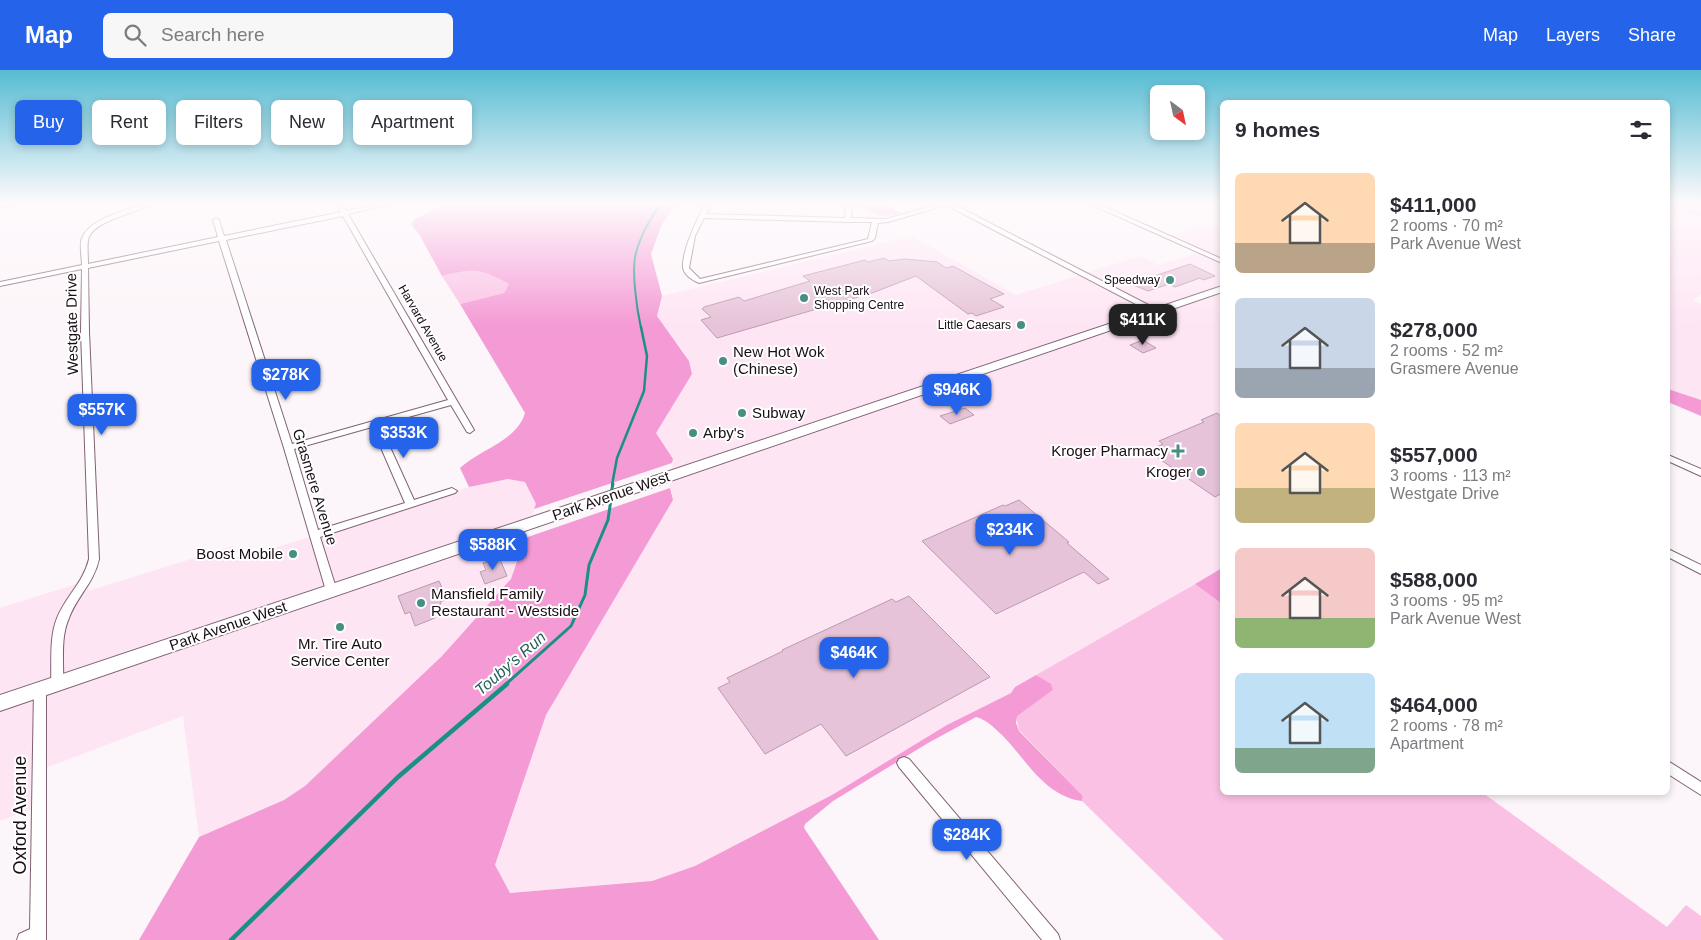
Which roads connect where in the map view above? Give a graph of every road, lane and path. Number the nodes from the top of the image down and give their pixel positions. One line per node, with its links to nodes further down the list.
1 (84, 245): 10 (street, Westgate Drive)
2 (190, 245): 10 (street)
3 (225, 245): 17 (street, Grasmere Avenue)
4 (362, 245): 14 (street, Harvard Avenue)
5 (689, 245): 6 (street)
6 (851, 245)
7 (1028, 245): 13 (street)
8 (1185, 245): 9 (street)
9 (1220, 260)
10 (85, 266): 11 (street); 26 (street, Westgate Drive)
11 (0, 284)
12 (1220, 290): 13 (main road, Park Avenue West)
13 (1156, 311): 25 (main road, Park Avenue West)
14 (454, 401): 15 (street); 16 (street, Harvard Avenue)
15 (375, 423): 17 (street); 21 (street)
16 (470, 430)
17 (289, 448): 22 (street, Grasmere Avenue)
18 (1670, 459): 19 (street)
19 (1701, 473)
20 (452, 491): 21 (street)
21 (411, 504): 22 (street)
22 (315, 535): 25 (street, Grasmere Avenue)
23 (1670, 554): 24 (street)
24 (1701, 570)
25 (331, 590): 26 (main road, Park Avenue West)
26 (57, 684): 27 (main road, Park Avenue West)
27 (40, 689): 28 (main road, Park Avenue West); 32 (street, Oxford Avenue)
28 (0, 703)
29 (904, 763): 33 (street)
30 (1670, 768): 31 (street)
31 (1701, 789)
32 (34, 938)
33 (1052, 940)

